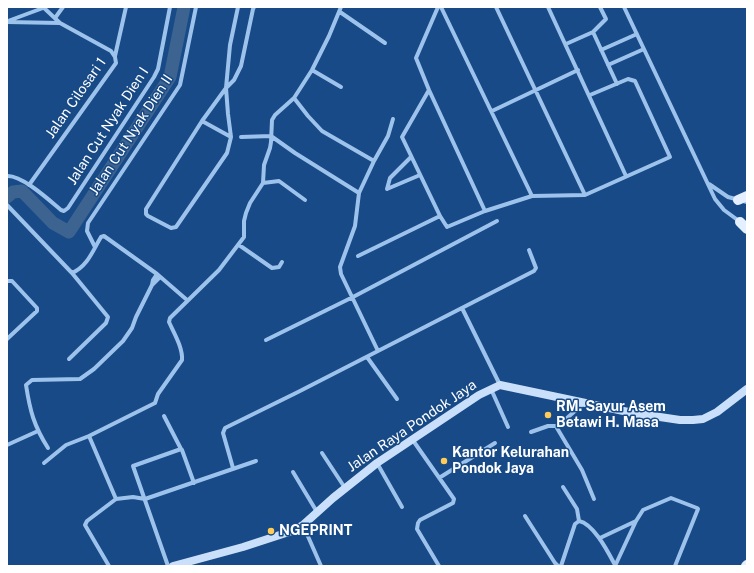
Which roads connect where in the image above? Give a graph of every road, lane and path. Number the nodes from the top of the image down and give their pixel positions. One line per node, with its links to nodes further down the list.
1 (63, 7): 16 (street)
2 (126, 7): 25 (street)
3 (170, 7): 49 (street, Jalan Cut Nyak Dien I)
4 (196, 7): 62 (street, Jalan Cut Nyak Dien II)
5 (238, 7): 31 (street)
6 (254, 7): 31 (street)
7 (341, 7): 15 (street)
8 (438, 7): 32 (street)
9 (441, 7): 36 (street)
10 (496, 7): 33 (street)
11 (548, 7): 22 (street)
12 (600, 7): 19 (street)
13 (624, 7): 20 (street)
14 (43, 8): 16 (street, Jalan Cilosari 1); 17 (street)
15 (340, 12): 21 (street); 27 (street)
16 (55, 18): 18 (street, Jalan Cilosari 1)
17 (7, 22): 18 (street)
18 (60, 23): 25 (street, Jalan Cilosari 1)
19 (593, 32): 22 (street); 24 (street)
20 (637, 34): 23 (street); 24 (street)
21 (385, 42)
22 (566, 44): 28 (street)
23 (644, 49): 26 (street); 47 (street)
24 (601, 50): 26 (street)
25 (115, 57): 49 (street, Jalan Cilosari 1)
26 (608, 65): 29 (street)
27 (312, 70): 30 (street); 35 (street)
28 (578, 70): 33 (street); 34 (street)
29 (617, 84): 34 (street); 46 (street)
30 (341, 87)
31 (226, 88): 38 (street); 40 (street)
32 (429, 90): 42 (street); 56 (street)
33 (536, 90): 36 (street); 51 (street)
34 (590, 96): 46 (street)
35 (294, 98): 39 (street); 43 (street)
36 (492, 111): 52 (street)
37 (394, 119): 43 (street)
38 (202, 121): 40 (street); 40 (street)
39 (271, 136): 41 (street); 48 (street); 50 (street)
40 (231, 137)
41 (241, 137)
42 (411, 157): 44 (street); 44 (street)
43 (374, 161): 50 (street)
44 (420, 175): 58 (street)
45 (7, 176): 49 (street)
46 (626, 176): 51 (street)
47 (707, 182): 53 (street); 60 (street)
48 (263, 183): 54 (street); 61 (street)
49 (29, 185)
50 (359, 193): 69 (street)
51 (585, 195): 52 (street)
52 (532, 196): 56 (street)
53 (744, 199)
54 (304, 200)
55 (9, 208): 57 (street); 66 (street)
56 (485, 211): 58 (street)
57 (7, 213)
58 (440, 216): 64 (street)
59 (497, 221): 69 (street)
60 (745, 225)
61 (239, 245): 65 (street); 70 (street)
62 (95, 247): 66 (street); 67 (street)
63 (528, 250): 71 (street)
64 (358, 256)
65 (282, 262)
66 (72, 272): 76 (street)
67 (158, 276): 70 (street); 85 (street)
68 (7, 281): 72 (street)
69 (353, 297): 73 (street); 74 (street)
70 (188, 300): 87 (street)
71 (462, 308): 74 (street); 77 (street)
72 (7, 339)
73 (266, 340)
74 (378, 351): 75 (street)
75 (366, 356): 80 (street); 97 (street)
76 (69, 359)
77 (500, 386): 78 (main road, Jalan Raya Pondok Jaya); 81 (main road, Jalan Raya Pondok Jaya)
78 (490, 389): 84 (street); 88 (main road, Jalan Raya Pondok Jaya)
79 (747, 389): 81 (main road, Jalan Raya Pondok Jaya)
80 (397, 399)
81 (584, 403): 83 (street)
82 (164, 416): 92 (street)
83 (558, 426): 86 (street); 105 (street)
84 (508, 427)
85 (38, 431): 90 (street); 91 (street)
86 (530, 432)
87 (89, 436): 95 (street); 103 (street)
88 (412, 439): 96 (main road, Jalan Raya Pondok Jaya); 99 (street)
89 (495, 443): 99 (street)
90 (7, 445)
91 (48, 448)
92 (181, 449): 100 (street); 104 (street)
93 (322, 453): 102 (street)
94 (256, 461): 97 (street)
95 (44, 463)
96 (377, 463): 102 (main road, Jalan Raya Pondok Jaya); 106 (street)
97 (233, 468): 100 (street)
98 (293, 472): 107 (street)
99 (439, 478): 118 (street)
100 (194, 483): 104 (street)
101 (563, 487): 109 (street)
102 (346, 488): 107 (main road, Jalan Raya Pondok Jaya)
103 (116, 499): 104 (street); 114 (street)
104 (145, 499): 115 (street)
105 (594, 499)
106 (402, 507)
107 (317, 512): 111 (main road, Jalan Raya Pondok Jaya)
108 (525, 516): 119 (street)
109 (579, 521): 112 (street); 119 (street)
110 (636, 521): 112 (street); 120 (street); 121 (street)
111 (303, 525): 113 (main road, Jalan Raya Pondok Jaya); 117 (street)
112 (600, 538): 120 (street)
113 (188, 564): 116 (main road, Jalan Raya Pondok Jaya)
114 (109, 566)
115 (168, 566)
116 (173, 566)
117 (321, 566)
118 (439, 566)
119 (559, 566)
120 (615, 566)
121 (675, 566)

